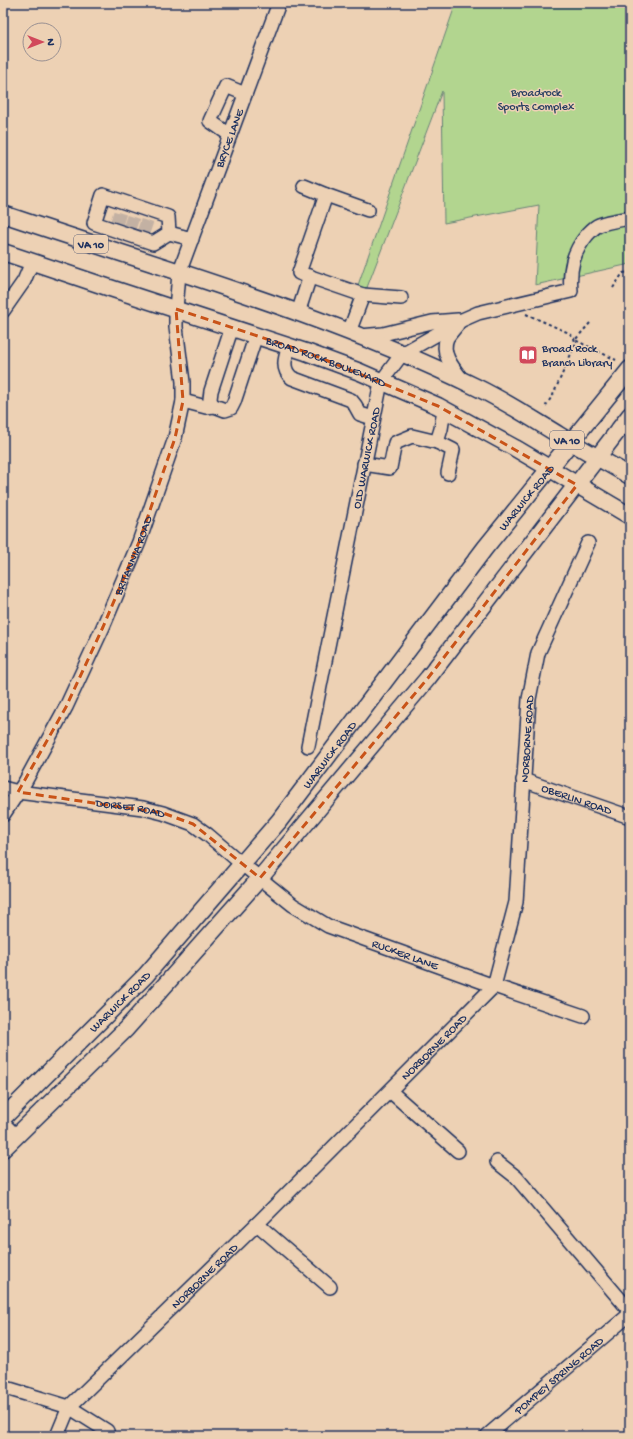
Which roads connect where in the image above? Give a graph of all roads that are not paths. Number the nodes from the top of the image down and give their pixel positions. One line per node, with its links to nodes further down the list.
1 (279, 3): 2 (street, BRYCE LANE)
2 (245, 94): 3 (street, BRYCE LANE); 3 (street)
3 (230, 135): 13 (street, BRYCE LANE)
4 (304, 186): 5 (street)
5 (326, 195): 6 (street); 19 (street)
6 (368, 210)
7 (3, 214): 14 (main road, VA 10)
8 (630, 218): 25 (street, OLD WARWICK ROAD)
9 (118, 220): 10 (street); 10 (street); 14 (street)
10 (132, 222): 11 (street); 12 (street)
11 (169, 233): 12 (street); 13 (street)
12 (144, 238): 16 (street)
13 (192, 239): 18 (street, BRYCE LANE)
14 (106, 249): 16 (main road, VA 10)
15 (3, 252): 17 (main road, BROAD ROCK BOULEVARD / VA 10)
16 (141, 260): 18 (main road, VA 10)
17 (32, 262): 22 (main road, BROAD ROCK BOULEVARD / VA 10); 23 (street)
18 (180, 273): 22 (street, BRITANNIA ROAD); 24 (main road, VA 10)
19 (310, 276): 20 (street); 24 (street)
20 (363, 295): 21 (street); 27 (street)
21 (401, 298)
22 (176, 309): 26 (main road, BROAD ROCK BOULEVARD / VA 10); 34 (street, BRITANNIA ROAD)
23 (3, 311)
24 (298, 313): 27 (main road, VA 10)
25 (462, 320): 27 (street); 30 (street, OLD WARWICK ROAD); 32 (street)
26 (232, 327): 28 (main road, BROAD ROCK BOULEVARD / VA 10); 35 (street)
27 (355, 334): 30 (main road, VA 10)
28 (256, 335): 29 (main road, BROAD ROCK BOULEVARD / VA 10); 35 (street)
29 (289, 346): 33 (main road, BROAD ROCK BOULEVARD / VA 10); 38 (street)
30 (402, 354): 32 (main road, VA 10); 33 (street, OLD WARWICK ROAD)
31 (630, 369): 40 (main road, WARWICK ROAD)
32 (462, 381): 40 (main road, VA 10)
33 (381, 382): 36 (main road, BROAD ROCK BOULEVARD / VA 10); 38 (street, OLD WARWICK ROAD)
34 (183, 401): 35 (street); 52 (street, BRITANNIA ROAD)
35 (214, 406)
36 (444, 410): 39 (street); 43 (main road, BROAD ROCK BOULEVARD / VA 10)
37 (630, 415): 41 (main road, WARWICK ROAD)
38 (373, 418): 42 (street, OLD WARWICK ROAD)
39 (437, 442): 42 (street); 44 (street)
40 (571, 442): 41 (main road, VA 10); 43 (main road, WARWICK ROAD)
41 (598, 457): 45 (main road, VA 10); 46 (main road, WARWICK ROAD)
42 (364, 464): 49 (street, OLD WARWICK ROAD)
43 (549, 468): 46 (main road, BROAD ROCK BOULEVARD / VA 10); 55 (main road, WARWICK ROAD)
44 (448, 473)
45 (630, 476)
46 (577, 485): 47 (main road, BROAD ROCK BOULEVARD / VA 10); 56 (main road, WARWICK ROAD)
47 (630, 516)
48 (588, 544): 50 (street, NORBORNE ROAD)
49 (308, 746)
50 (523, 780): 54 (street, OBERLIN ROAD); 57 (street, NORBORNE ROAD)
51 (3, 788): 52 (street, DORSET ROAD)
52 (18, 792): 53 (street, BRITANNIA ROAD); 55 (street, DORSET ROAD)
53 (3, 815)
54 (630, 817)
55 (242, 864): 56 (street, RUCKER LANE); 60 (main road, WARWICK ROAD)
56 (260, 878): 57 (street, RUCKER LANE); 62 (main road, WARWICK ROAD)
57 (494, 986): 58 (street, RUCKER LANE); 59 (street, NORBORNE ROAD)
58 (583, 1016)
59 (390, 1091): 64 (street); 66 (street, NORBORNE ROAD)
60 (3, 1118)
61 (3, 1123): 62 (street)
62 (16, 1136): 63 (main road, WARWICK ROAD)
63 (3, 1149)
64 (458, 1151)
65 (497, 1162): 68 (street)
66 (257, 1224): 67 (street); 70 (street, NORBORNE ROAD)
67 (330, 1288)
68 (630, 1313): 73 (street, POMPEY SPRING ROAD)
69 (3, 1387): 70 (street)
70 (69, 1407): 71 (street); 72 (street, NORBORNE ROAD)
71 (108, 1431)
72 (57, 1436)
73 (488, 1436)

